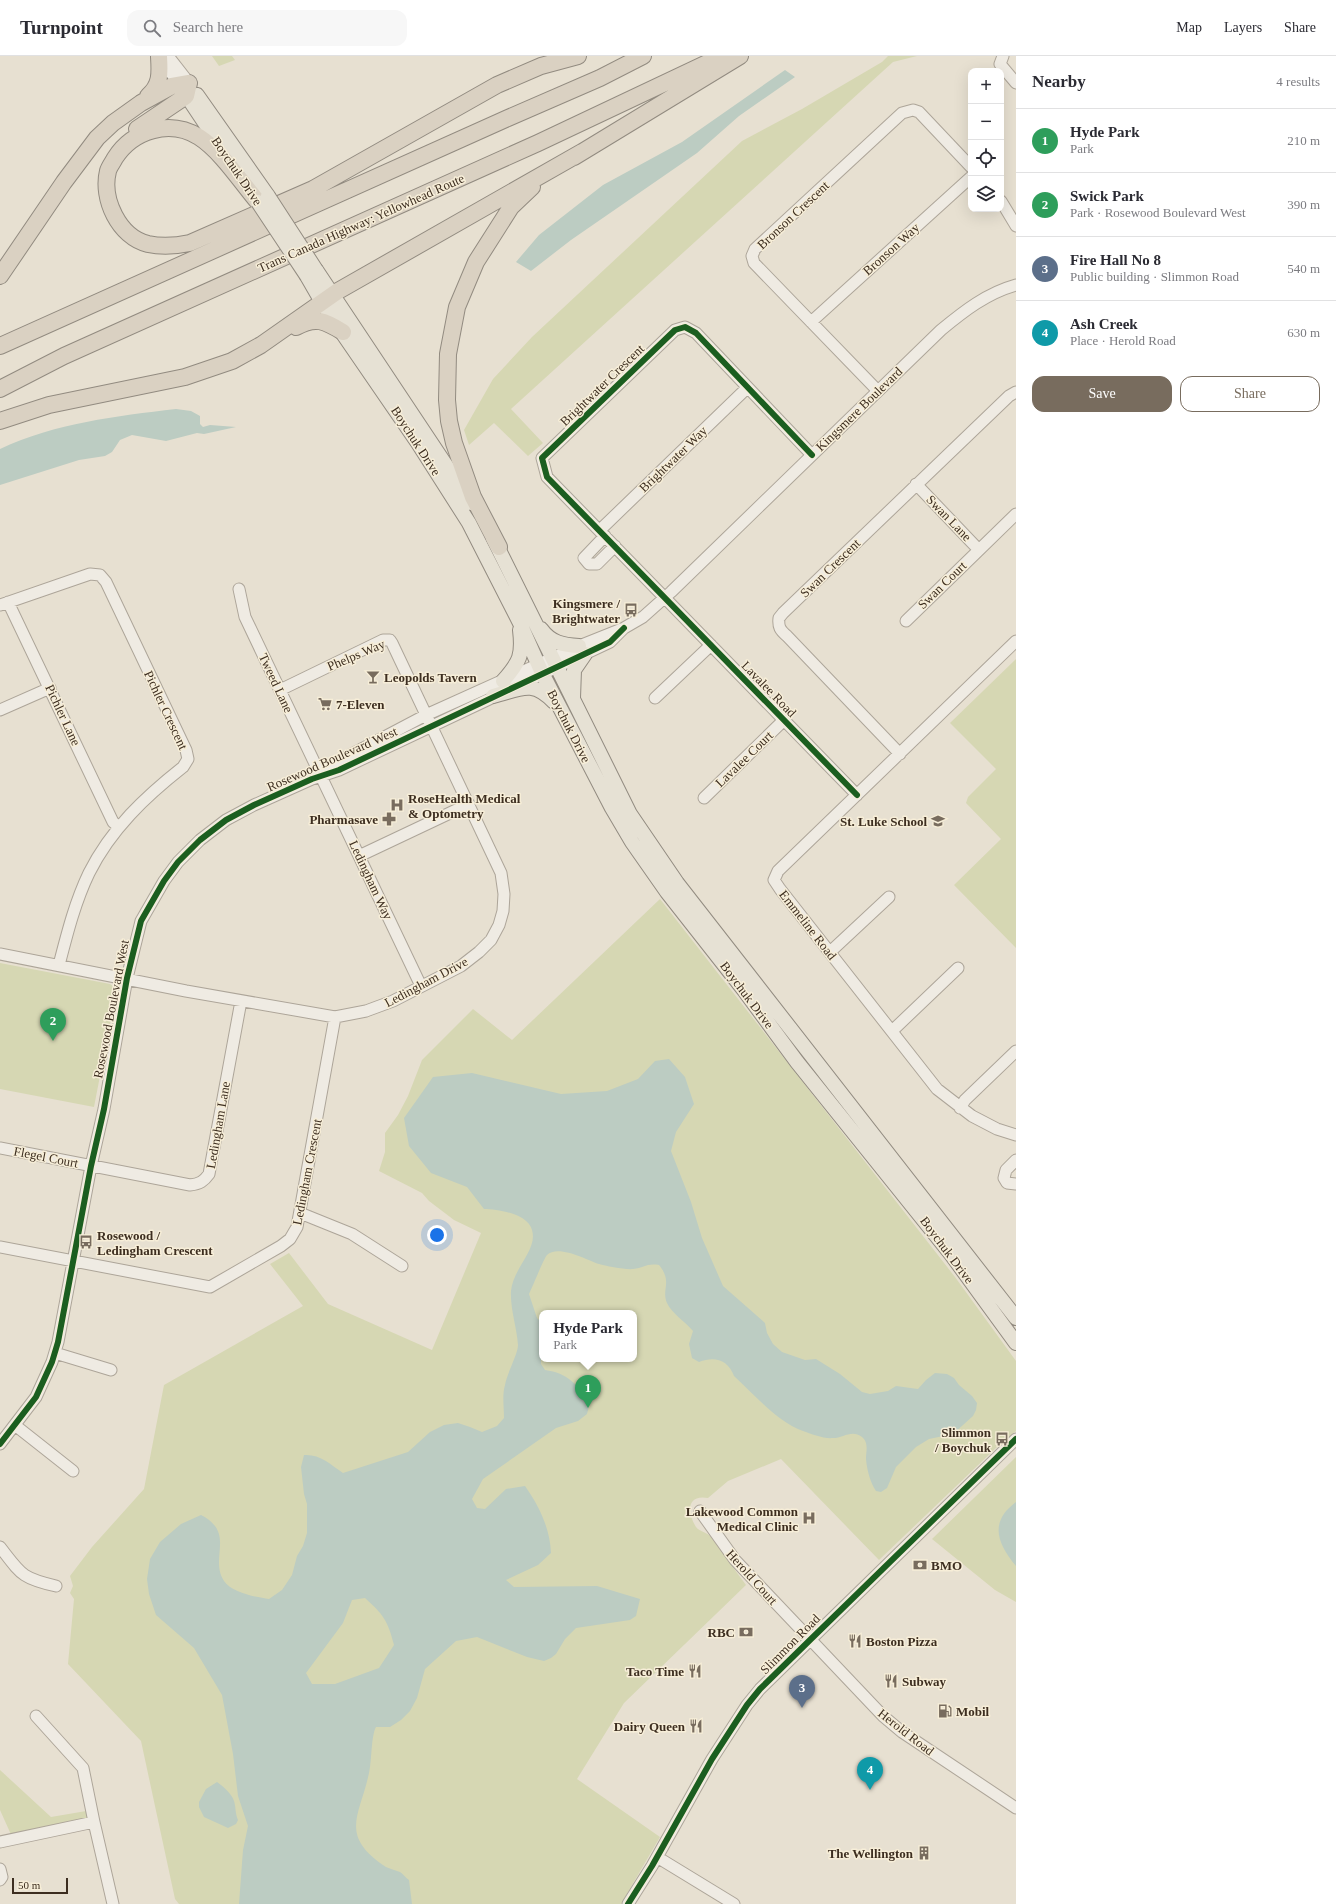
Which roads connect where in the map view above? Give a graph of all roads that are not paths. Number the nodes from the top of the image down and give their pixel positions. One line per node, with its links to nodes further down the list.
1 (162, 56): 8 (street, Boychuk Drive); 9 (highway)
2 (578, 56): 12 (highway)
3 (643, 56): 23 (highway)
4 (722, 56): 25 (highway, Trans Canada Highway: Yellowhead Route)
5 (740, 56): 10 (highway)
6 (1003, 56): 7 (street)
7 (1016, 83)
8 (185, 88): 9 (highway); 12 (highway); 14 (main road, Boychuk Drive)
9 (141, 103): 17 (highway)
10 (582, 152): 19 (highway); 34 (highway)
11 (968, 164): 20 (street, Bronson Crescent)
12 (108, 170): 14 (highway)
13 (968, 180): 20 (street, Bronson Way)
14 (263, 199): 19 (main road, Boychuk Drive, bridge)
15 (1004, 206): 16 (street)
16 (1016, 226)
17 (0, 276)
18 (1016, 285): 26 (street, Kingsmere Boulevard)
19 (327, 298): 21 (main road, Boychuk Drive); 22 (highway); 34 (main road, Boychuk Drive)
20 (811, 322): 26 (street, Bronson Crescent)
21 (343, 332): 22 (highway); 39 (main road, Boychuk Drive)
22 (261, 345): 28 (highway)
23 (0, 346)
24 (747, 388): 29 (street, Brightwater Crescent); 32 (street, Brightwater Way); 32 (street, Brightwater Crescent)
25 (0, 389)
26 (878, 391): 29 (street, Kingsmere Boulevard)
27 (1016, 392): 30 (street, Swan Crescent)
28 (0, 421)
29 (812, 454): 37 (street, Kingsmere Boulevard)
30 (916, 484): 35 (street, Swan Lane); 57 (street, Swan Crescent)
31 (1016, 514): 35 (street, Swan Lane)
32 (602, 533): 33 (street, Brightwater Crescent); 33 (street, Brightwater Way)
33 (616, 546): 37 (street, Brightwater Crescent)
34 (499, 548): 39 (main road, Boychuk Drive)
35 (979, 550): 40 (street, Swan Court)
36 (239, 589): 48 (street, Tweed Lane)
37 (665, 598): 42 (street, Lavalee Road); 43 (street, Kingsmere Boulevard)
38 (4, 603): 47 (street, Pichler Lane); 62 (street, Pichler Crescent)
39 (525, 617): 43 (main road); 44 (main road, Boychuk Drive); 45 (main road, Boychuk Drive); 46 (main road)
40 (906, 621)
41 (1016, 641): 57 (street, Emmeline Road)
42 (711, 645): 50 (street); 55 (street, Lavalee Road)
43 (582, 650): 44 (street, Kingsmere Boulevard); 51 (main road)
44 (554, 663): 45 (street, Rosewood Boulevard West); 51 (main road, Boychuk Drive)
45 (540, 668): 46 (street, Rosewood Boulevard West); 49 (street, Rosewood Boulevard West); 52 (main road, Boychuk Drive)
46 (503, 681): 54 (street, Rosewood Boulevard West)
47 (50, 688): 53 (street); 62 (street, Pichler Lane)
48 (280, 690): 54 (street, Phelps Way); 58 (street, Tweed Lane)
49 (493, 696): 52 (main road); 56 (street, Rosewood Boulevard West)
50 (655, 698)
51 (573, 701): 85 (main road, Boychuk Drive)
52 (560, 707): 86 (main road, Boychuk Drive)
53 (0, 710)
54 (426, 715): 56 (street, Phelps Way); 58 (street, Rosewood Boulevard West)
55 (784, 720): 59 (street, Lavalee Road); 60 (street, Lavalee Court)
56 (432, 726): 58 (street, Rosewood Boulevard West); 61 (street, Ledingham Drive)
57 (900, 754): 59 (street, Emmeline Road)
58 (320, 775): 63 (street, Ledingham Way); 69 (street, Rosewood Boulevard West)
59 (857, 795): 65 (street, Emmeline Road)
60 (704, 798)
61 (469, 804): 63 (street); 70 (street, Ledingham Drive)
62 (119, 826): 67 (street, Pichler Crescent)
63 (359, 856): 70 (street, Ledingham Way)
64 (889, 896): 65 (street)
65 (830, 952): 73 (street, Emmeline Road)
66 (0, 954): 67 (street, Ledingham Drive)
67 (59, 965): 69 (street, Ledingham Drive)
68 (958, 968): 73 (street)
69 (127, 978): 71 (street, Ledingham Drive); 79 (street, Rosewood Boulevard West)
70 (421, 986): 72 (street, Ledingham Drive)
71 (241, 1001): 72 (street, Ledingham Drive); 79 (street, Ledingham Lane)
72 (336, 1017): 81 (street, Ledingham Crescent)
73 (892, 1031): 75 (street, Emmeline Road)
74 (1016, 1051): 75 (street)
75 (960, 1108): 76 (street, Emmeline Road)
76 (1016, 1135)
77 (0, 1148): 79 (street, Flegel Court)
78 (1016, 1160): 80 (street)
79 (92, 1166): 83 (street, Rosewood Boulevard West)
80 (1016, 1184)
81 (300, 1213): 83 (street, Ledingham Crescent); 84 (street)
82 (0, 1247): 83 (street, Ledingham Crescent)
83 (74, 1260): 87 (street, Rosewood Boulevard West)
84 (402, 1266)
85 (1016, 1318)
86 (1016, 1343)
87 (55, 1353): 88 (street); 89 (street, Rosewood Boulevard West)
88 (111, 1370)
89 (16, 1426): 91 (street, Rosewood Boulevard West); 92 (street)
90 (1016, 1439): 96 (street, Slimmon Road)
91 (0, 1444)
92 (73, 1472)
93 (700, 1511): 96 (street, Herold Court)
94 (0, 1547): 95 (street)
95 (56, 1586)
96 (810, 1640): 98 (street, Herold Road); 101 (street, Slimmon Road)
97 (36, 1716): 99 (street)
98 (1016, 1808)
99 (94, 1822): 100 (street); 104 (street)
100 (0, 1842)
101 (657, 1857): 105 (street, Slimmon Road); 106 (street)
102 (0, 1869): 103 (street)
103 (0, 1880)
104 (113, 1904)
105 (628, 1904)
106 (734, 1904)

